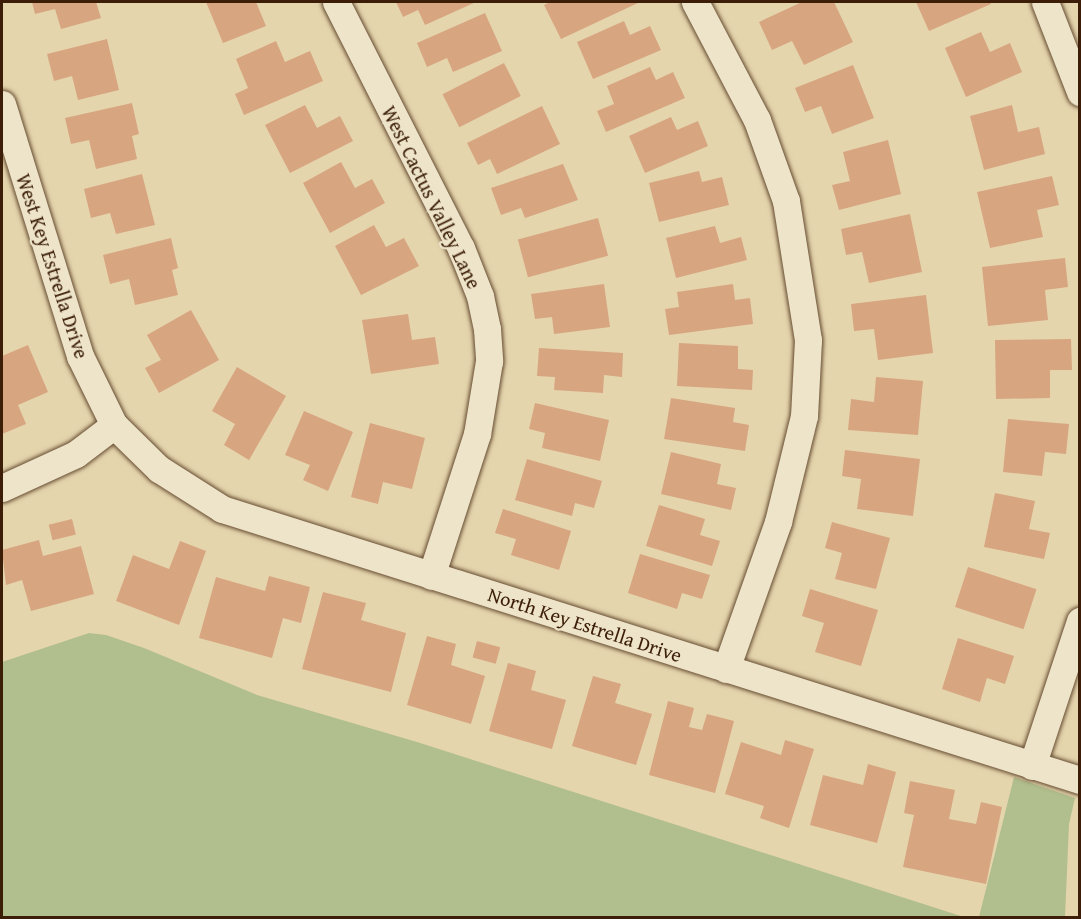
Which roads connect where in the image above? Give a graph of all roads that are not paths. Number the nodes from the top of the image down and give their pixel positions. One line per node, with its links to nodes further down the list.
1 (336, 2): 9 (street, West Cactus Valley Lane)
2 (695, 2): 11 (street)
3 (1045, 2): 4 (street)
4 (1080, 92)
5 (2, 104): 6 (street, West Key Estrella Drive)
6 (7, 140): 7 (street, West Key Estrella Drive)
7 (114, 425): 8 (street); 9 (street, North Key Estrella Drive)
8 (2, 488)
9 (431, 576): 11 (street, North Key Estrella Drive)
10 (1080, 621): 12 (street)
11 (726, 669): 12 (street, North Key Estrella Drive)
12 (1032, 766): 13 (street, North Key Estrella Drive)
13 (1080, 780)

